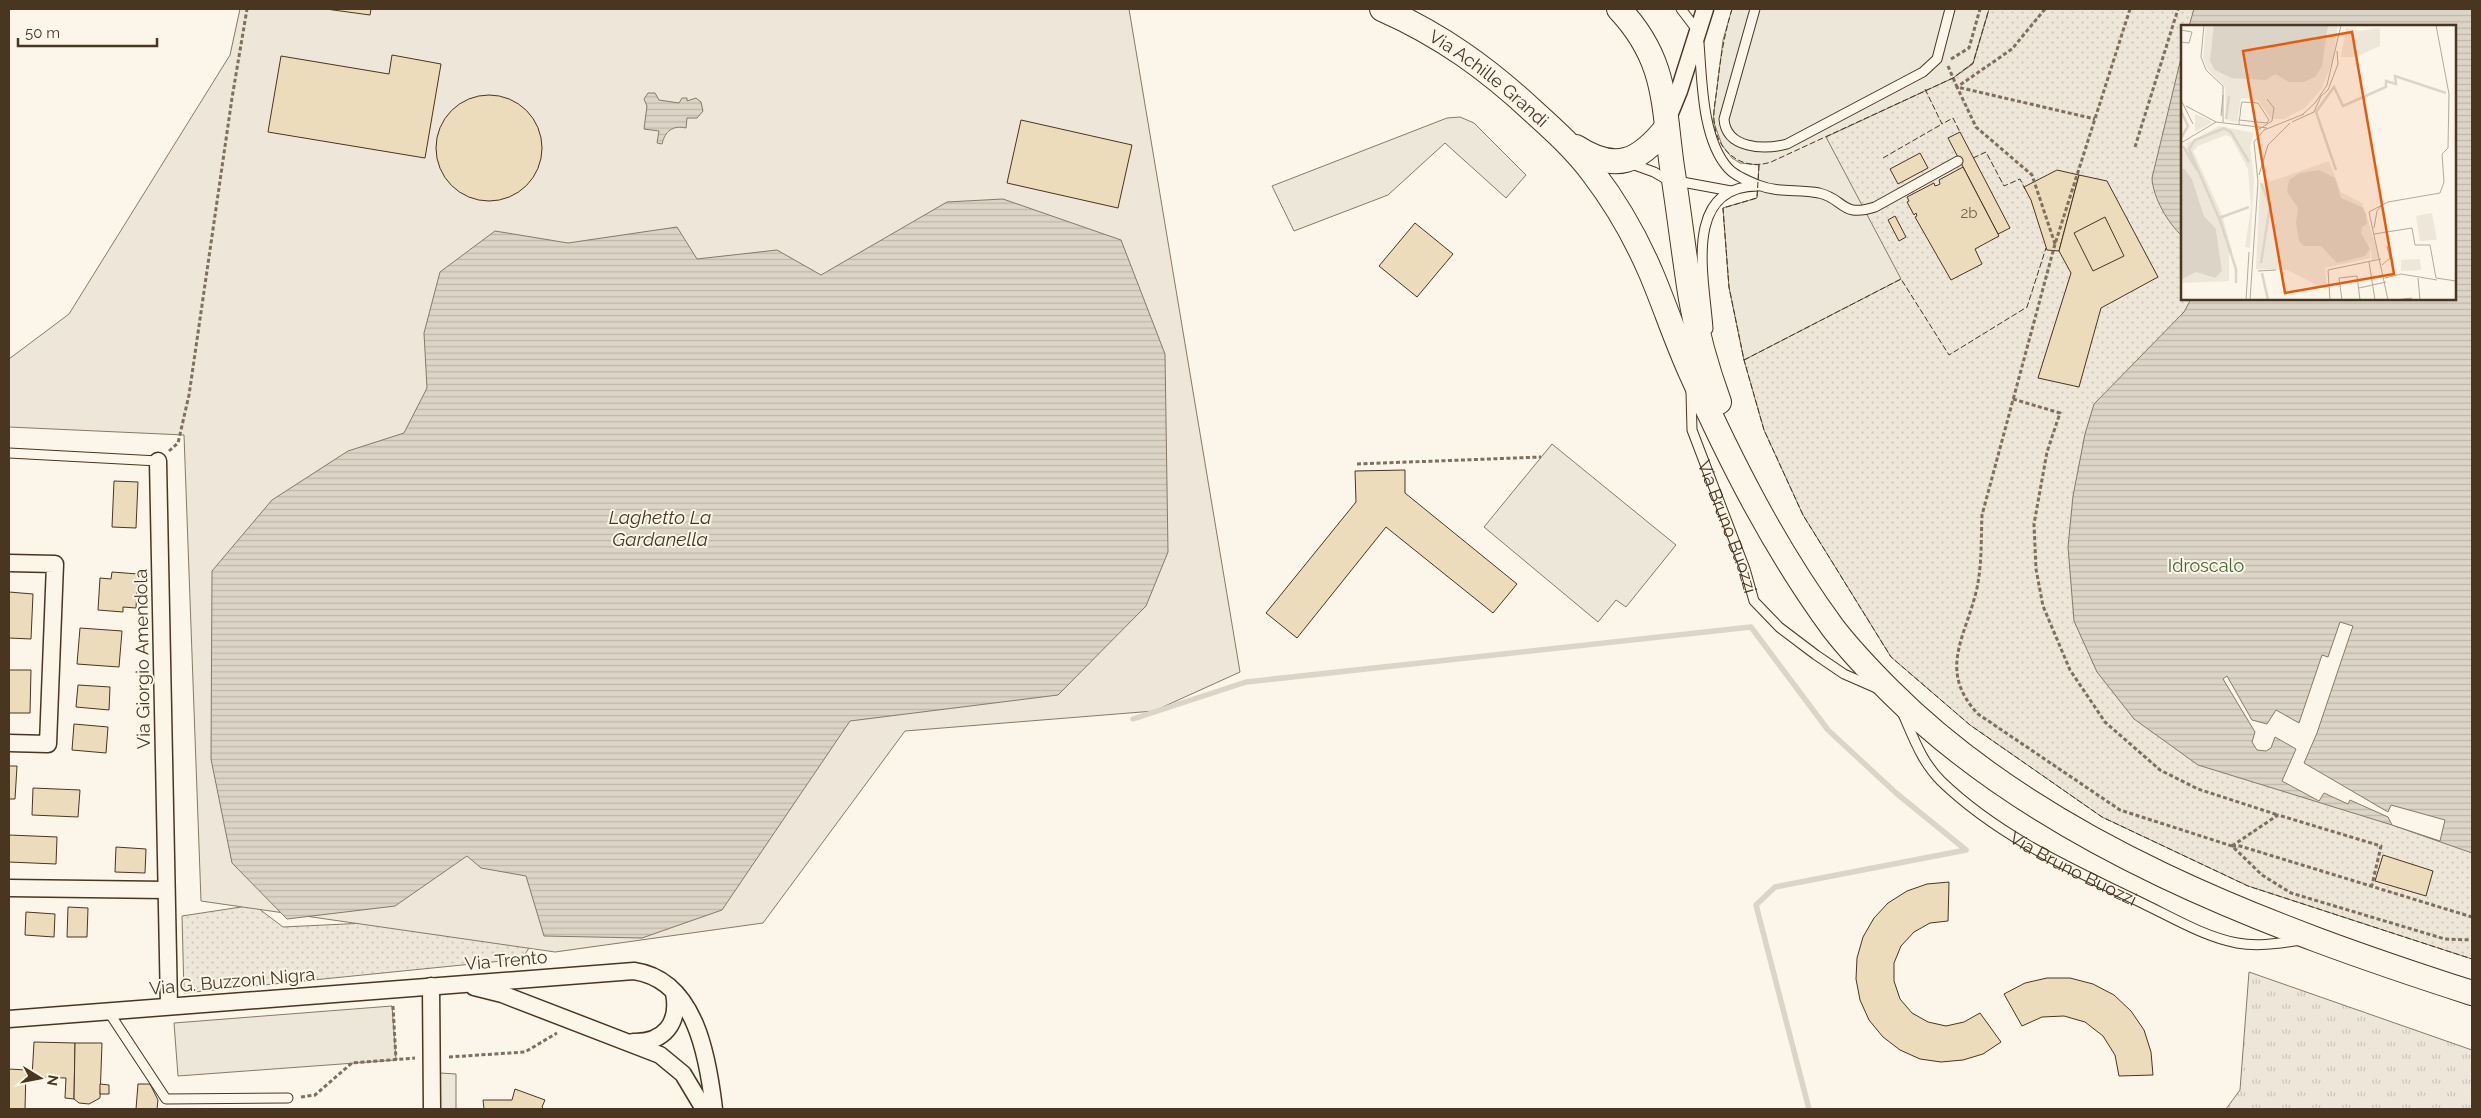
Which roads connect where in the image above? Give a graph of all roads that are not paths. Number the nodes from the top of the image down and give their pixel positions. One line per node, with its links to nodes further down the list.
1 (1382, 9): 9 (main road, Via Achille Grandi)
2 (1420, 9): 9 (main road)
3 (1619, 9): 10 (main road)
4 (1680, 9): 8 (lane)
5 (1705, 9): 8 (street)
6 (1755, 9): 7 (lane)
7 (1950, 9)
8 (1698, 30): 10 (street); 15 (lane)
9 (1439, 38): 11 (main road, Via Achille Grandi)
10 (1667, 123): 13 (main road); 14 (main road, Via Bruno Buozzi)
11 (1564, 140): 13 (main road); 17 (main road, Via Bruno Buozzi)
12 (1958, 161): 15 (lane)
13 (1624, 162): 14 (lane)
14 (1675, 182): 16 (lane); 17 (main road, Via Bruno Buozzi)
15 (1758, 186): 16 (lane)
16 (1731, 191): 17 (lane)
17 (1700, 373): 21 (main road, Via Bruno Buozzi); 21 (lane, Via Bruno Buozzi)
18 (9, 453): 19 (lane)
19 (158, 461): 24 (street, Via Giorgio Amendola)
20 (9, 563): 22 (street)
21 (1896, 696): 25 (main road, Via Bruno Buozzi); 25 (lane, Via Bruno Buozzi)
22 (9, 743)
23 (9, 888): 24 (street)
24 (166, 890): 30 (street, Via Giorgio Amendola)
25 (2312, 938): 29 (main road, Via Bruno Buozzi)
26 (458, 984): 27 (street, Via G. Buzzoni Nigra); 28 (street, Via Trento); 33 (street, Via Trento)
27 (431, 986): 30 (street, Via G. Buzzoni Nigra); 35 (street)
28 (674, 992): 33 (street, Via Trento); 37 (street, Via Trento)
29 (2472, 993)
30 (169, 1006): 31 (street, Via G. Buzzoni Nigra)
31 (108, 1011): 32 (street, Via G. Buzzoni Nigra); 34 (lane)
32 (9, 1019)
33 (631, 1042): 36 (street, Via Trento)
34 (288, 1098)
35 (432, 1109)
36 (704, 1109)
37 (714, 1109)

